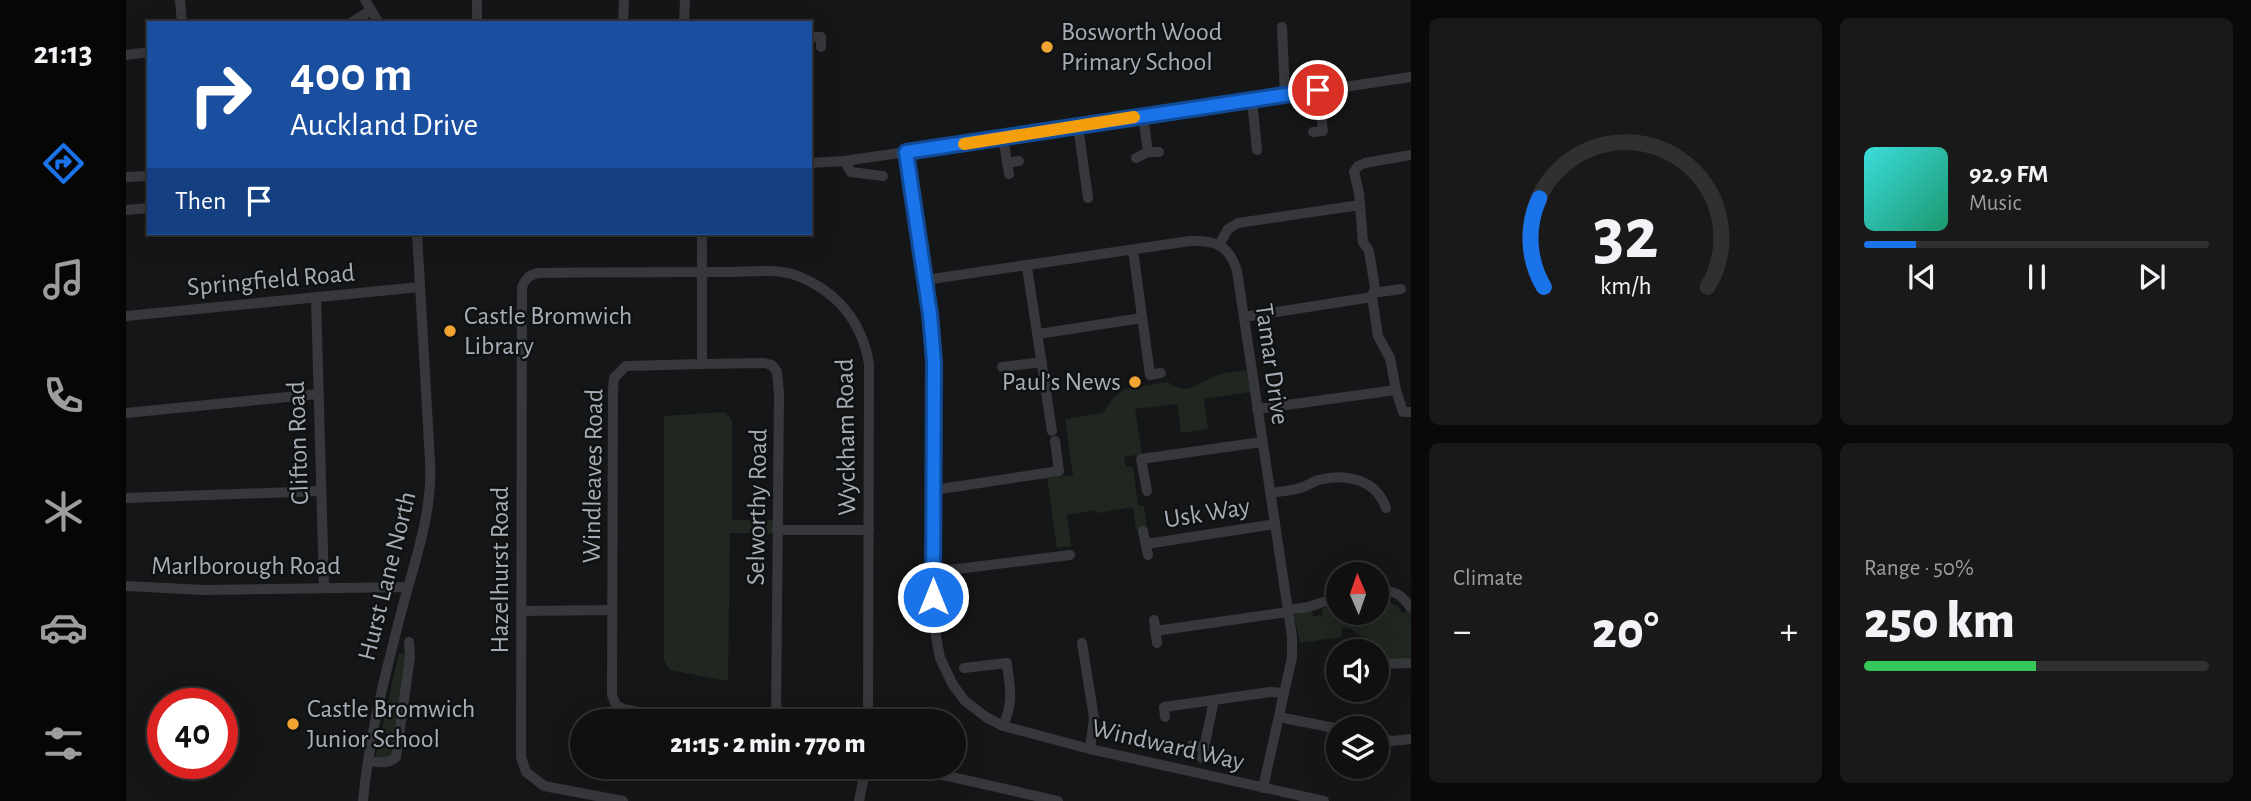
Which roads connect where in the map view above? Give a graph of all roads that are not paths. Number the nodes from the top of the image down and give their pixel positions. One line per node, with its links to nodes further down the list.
1 (180, 0): 7 (street)
2 (365, 0): 6 (street)
3 (477, 0): 10 (street)
4 (624, 0): 11 (street)
5 (685, 0): 12 (street)
6 (371, 10): 8 (street); 9 (street)
7 (182, 21)
8 (354, 21)
9 (378, 21)
10 (477, 21)
11 (623, 21)
12 (684, 21)
13 (1282, 27): 20 (street)
14 (812, 37): 15 (street)
15 (821, 47)
16 (147, 52): 17 (street)
17 (126, 55)
18 (1411, 77): 19 (street)
19 (1318, 90): 20 (street); 24 (street)
20 (1284, 96): 21 (street)
21 (1252, 100): 22 (street); 26 (street)
22 (1143, 116): 23 (street); 29 (street)
23 (1078, 126): 25 (street); 38 (street)
24 (1313, 132)
25 (1003, 138): 27 (street); 33 (street)
26 (1257, 150)
27 (906, 152): 30 (street); 49 (street, Windward Way)
28 (1411, 155): 39 (street)
29 (1136, 158)
30 (844, 161): 32 (street); 36 (street)
31 (1019, 162): 33 (street)
32 (812, 163)
33 (1007, 163): 34 (street)
34 (1009, 174)
35 (147, 176): 37 (street)
36 (883, 176)
37 (126, 177)
38 (1088, 198)
39 (1360, 205): 44 (street); 52 (street)
40 (147, 208): 41 (street)
41 (126, 210)
42 (417, 235): 50 (street, Hurst Lane North)
43 (702, 235): 47 (street)
44 (1219, 245): 45 (street); 55 (street, Tamar Drive)
45 (1133, 250): 46 (street); 56 (street)
46 (1027, 267): 49 (street); 57 (street)
47 (702, 271): 48 (street, Wyckham Road); 59 (street); 76 (street, Wyckham Road)
48 (538, 273): 90 (street, Hazelhurst Road)
49 (925, 280): 68 (street, Windward Way)
50 (420, 287): 53 (street, Springfield Road); 83 (street, Hurst Lane North)
51 (1401, 289): 52 (street)
52 (1373, 295): 55 (street); 62 (street)
53 (316, 297): 54 (street, Springfield Road); 63 (street, Clifton Road)
54 (126, 316)
55 (1244, 317): 64 (street, Tamar Drive)
56 (1142, 318): 57 (street); 61 (street)
57 (1038, 334): 58 (street)
58 (1042, 362): 60 (street); 68 (street)
59 (702, 364): 75 (street, Selworthy Road); 89 (street, Windleaves Road)
60 (1002, 367)
61 (1161, 373)
62 (1396, 390): 64 (street); 65 (street)
63 (318, 394): 66 (street); 69 (street, Clifton Road)
64 (1257, 409): 67 (street, Tamar Drive)
65 (1411, 412)
66 (126, 413)
67 (1262, 442): 70 (street); 71 (street, Tamar Drive)
68 (934, 490): 81 (street, Windward Way)
69 (321, 491): 72 (street); 84 (street, Clifton Road)
70 (1146, 491)
71 (1271, 492): 73 (street); 74 (street, Tamar Drive)
72 (126, 498)
73 (1386, 508)
74 (1275, 524): 78 (street, Usk Way); 91 (street, Tamar Drive)
75 (778, 530): 76 (street); 101 (street, Selworthy Road)
76 (869, 530): 102 (street, Wyckham Road)
77 (1143, 531): 78 (street)
78 (1146, 544): 80 (street)
79 (1070, 555): 81 (street)
80 (1148, 555)
81 (933, 572): 105 (street, Windward Way)
82 (127, 586): 84 (street, Marlborough Road); 86 (street)
83 (408, 587): 84 (street, Marlborough Road); 111 (street, Hurst Lane North)
84 (324, 588)
85 (1390, 592): 88 (street)
86 (126, 599)
87 (1326, 601): 91 (street)
88 (1411, 608)
89 (612, 610): 90 (street); 100 (street, Windleaves Road)
90 (521, 611): 117 (street, Hazelhurst Road)
91 (1288, 611): 94 (street); 98 (street, Tamar Drive)
92 (409, 642): 111 (street)
93 (1082, 643): 110 (street)
94 (1157, 643)
95 (1411, 663): 96 (street)
96 (1389, 664)
97 (964, 668): 105 (street)
98 (1284, 693): 99 (street); 104 (street, Tamar Drive)
99 (1214, 699): 103 (street); 109 (street)
100 (623, 709)
101 (776, 709)
102 (867, 709)
103 (1165, 712)
104 (1279, 716): 106 (street); 114 (street, Tamar Drive)
105 (1003, 726): 110 (street, Windward Way)
106 (1326, 726)
107 (1411, 738): 108 (street)
108 (1389, 740)
109 (1192, 745)
110 (1090, 750): 114 (street, Windward Way)
111 (369, 761): 116 (street, Hurst Lane North)
112 (863, 779): 118 (street)
113 (961, 779): 119 (street)
114 (1263, 788): 115 (street, Windward Way)
115 (1305, 799): 120 (street, Windward Way)
116 (363, 801)
117 (623, 801)
118 (859, 801)
119 (1058, 801)
120 (1324, 801)

